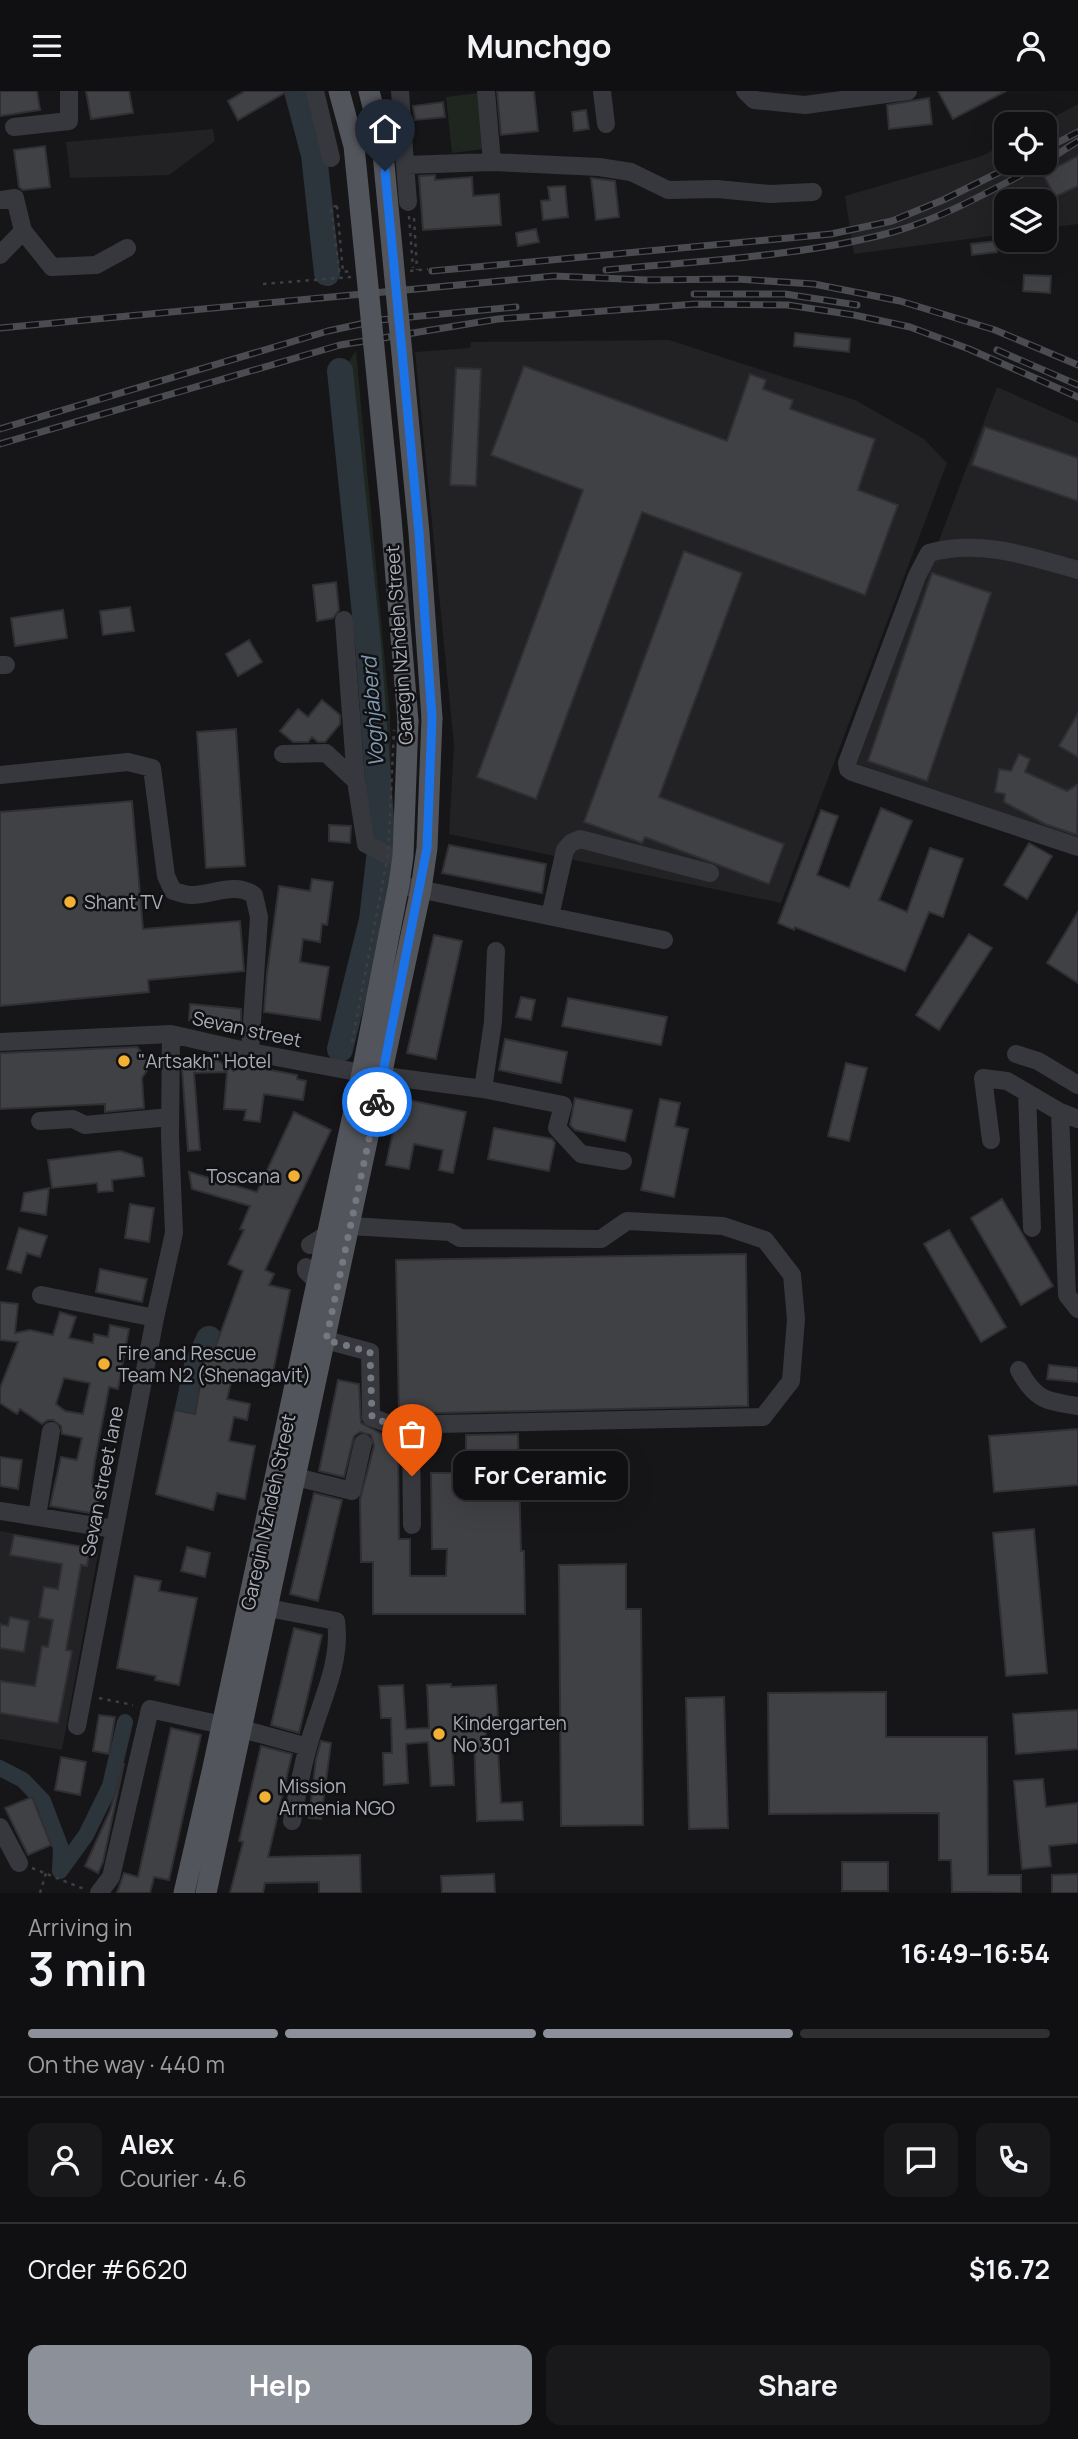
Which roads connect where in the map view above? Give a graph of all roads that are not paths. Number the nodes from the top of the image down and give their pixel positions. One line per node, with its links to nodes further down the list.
1 (69, 91): 11 (street)
2 (315, 91): 12 (street)
3 (339, 91): 27 (main road, Garegin Nzhdeh Street, bridge)
4 (369, 91): 30 (main road, Garegin Nzhdeh Street, bridge)
5 (400, 91): 14 (street)
6 (486, 91): 13 (street)
7 (602, 91): 10 (street)
8 (745, 91): 9 (street)
9 (908, 91)
10 (606, 124)
11 (14, 127)
12 (331, 158)
13 (492, 162): 14 (street); 15 (street)
14 (405, 165): 17 (street)
15 (813, 192)
16 (0, 200): 18 (street)
17 (408, 202)
18 (23, 231): 19 (street); 20 (street)
19 (127, 248)
20 (0, 255)
21 (1078, 570): 26 (street)
22 (344, 619): 25 (street)
23 (283, 754): 25 (street)
24 (0, 775): 36 (street)
25 (356, 781): 27 (street)
26 (1078, 845)
27 (391, 855): 29 (main road, Garegin Nzhdeh Street)
28 (710, 873): 31 (street)
29 (399, 884): 30 (street); 38 (main road, Garegin Nzhdeh Street)
30 (421, 889): 31 (street); 38 (main road, Garegin Nzhdeh Street)
31 (550, 916): 32 (street)
32 (664, 940)
33 (496, 951): 40 (street)
34 (171, 1034): 35 (street, Sevan street); 36 (street, Sevan street); 43 (street, Sevan street lane)
35 (0, 1042)
36 (250, 1052): 38 (street, Sevan street)
37 (1016, 1054): 39 (street)
38 (372, 1074): 40 (street, Sevan street); 48 (main road, Garegin Nzhdeh Street); 66 (main road, Garegin Nzhdeh Street)
39 (1078, 1085)
40 (483, 1089): 47 (street, Sevan street)
41 (1027, 1093): 42 (street); 46 (street); 49 (street)
42 (1060, 1112): 44 (street); 51 (street)
43 (170, 1117): 45 (street); 52 (street, Sevan street lane)
44 (1078, 1119)
45 (40, 1121)
46 (991, 1140)
47 (623, 1161)
48 (350, 1226): 53 (main road, Garegin Nzhdeh Street); 56 (street)
49 (1032, 1228)
50 (40, 1295): 52 (street)
51 (1078, 1309)
52 (155, 1318): 63 (street, Sevan street lane)
53 (326, 1340): 56 (street); 59 (main road, Garegin Nzhdeh Street)
54 (1019, 1370): 55 (street)
55 (1078, 1406)
56 (411, 1426): 62 (street)
57 (51, 1431): 61 (street)
58 (363, 1443): 59 (street)
59 (296, 1476): 64 (main road, Garegin Nzhdeh Street)
60 (0, 1511): 61 (street)
61 (37, 1516): 63 (street)
62 (412, 1525)
63 (114, 1529): 65 (street, Sevan street lane)
64 (268, 1608): 66 (main road, Garegin Nzhdeh Street); 67 (street)
65 (77, 1726)
66 (232, 1727): 67 (street); 71 (street); 72 (main road, Garegin Nzhdeh Street); 73 (main road, Garegin Nzhdeh Street)
67 (308, 1747): 68 (street)
68 (292, 1821)
69 (0, 1827): 70 (street)
70 (19, 1863)
71 (99, 1893)
72 (184, 1893)
73 (206, 1893)

